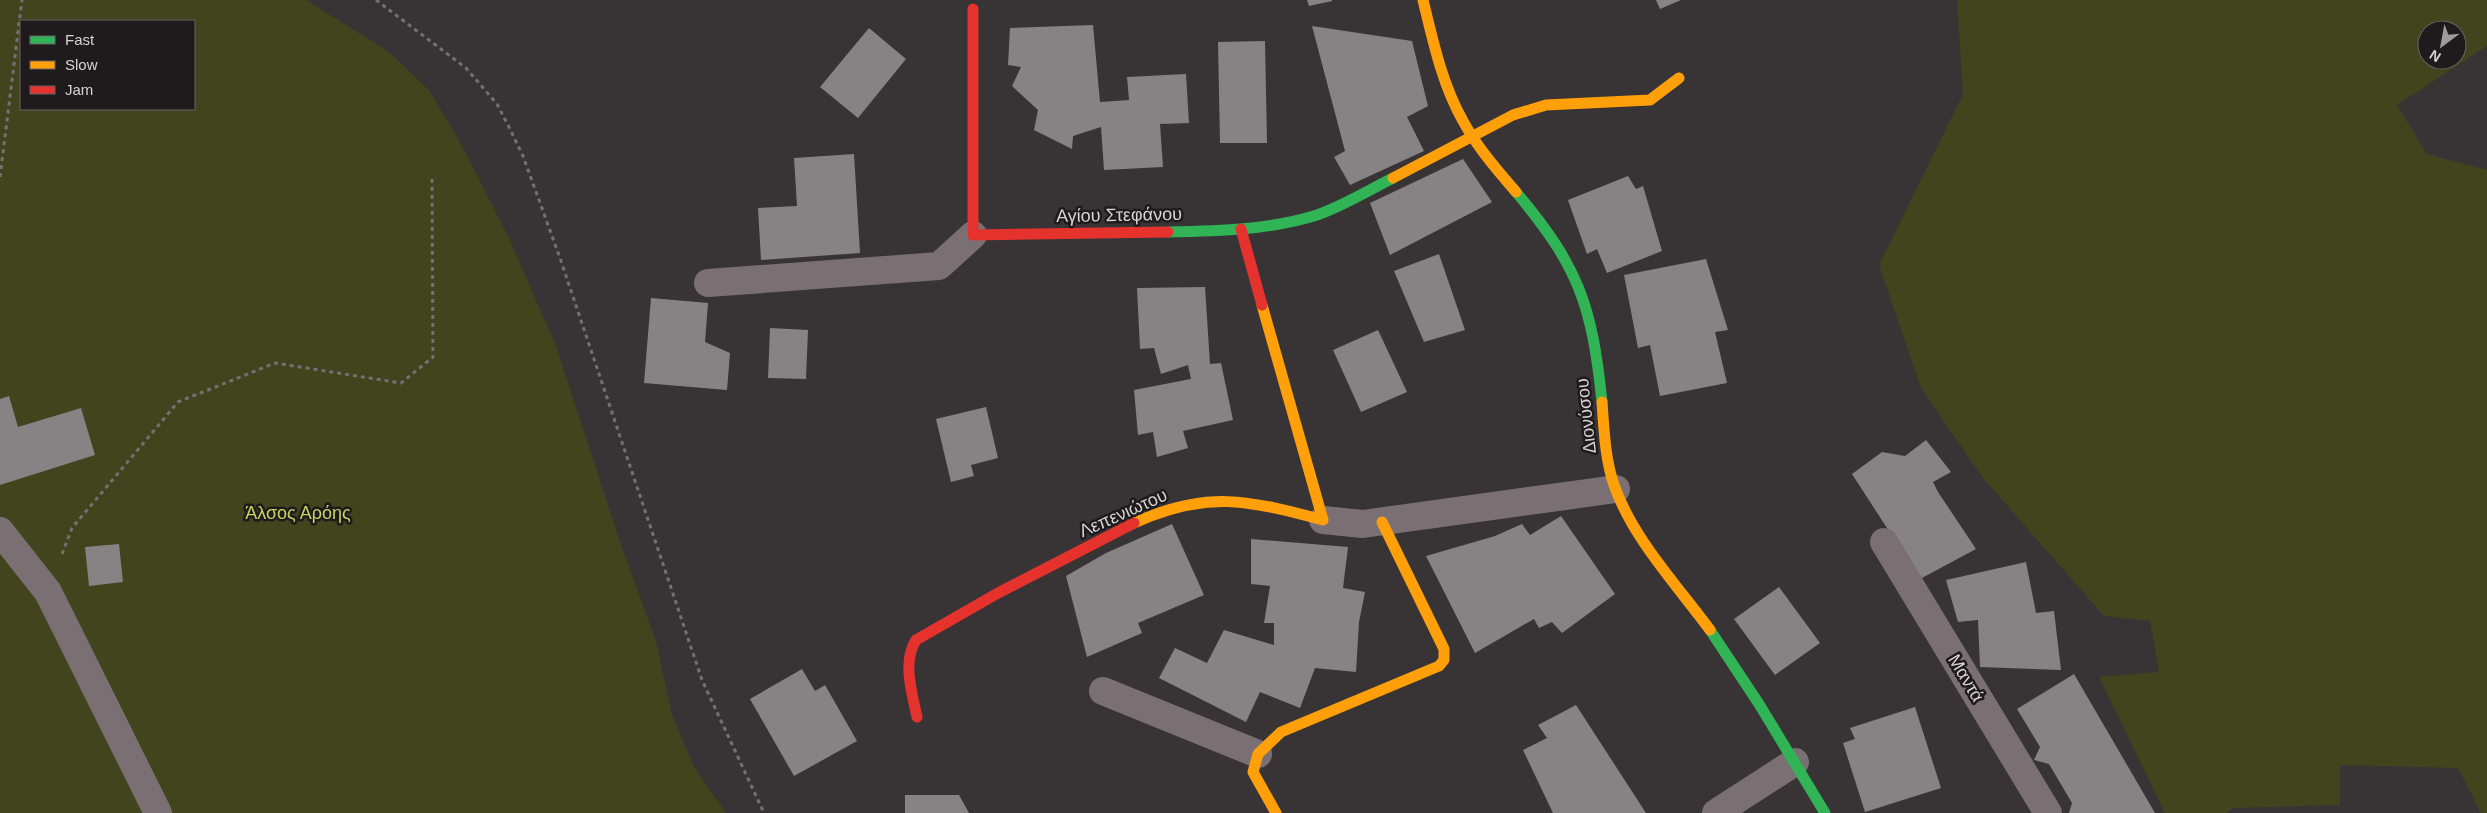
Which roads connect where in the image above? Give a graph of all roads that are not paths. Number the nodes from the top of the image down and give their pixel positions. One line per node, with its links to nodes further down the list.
1 (1423, 0): 4 (street, Διονύσου)
2 (973, 9): 6 (street)
3 (1679, 78): 4 (street, Αγίου Στεφάνου)
4 (1472, 136): 5 (street, Αγίου Στεφάνου); 8 (street, Διονύσου)
5 (1241, 229): 6 (street, Αγίου Στεφάνου); 9 (street)
6 (974, 235): 7 (street)
7 (708, 284)
8 (1616, 489): 10 (street); 16 (street, Διονύσου)
9 (1323, 520): 10 (street); 14 (street, Λεπενιώτου)
10 (1382, 522): 15 (street)
11 (0, 531): 17 (street)
12 (1884, 542): 21 (street, Μαντά)
13 (1103, 691): 15 (street)
14 (917, 717)
15 (1258, 754): 18 (street)
16 (1795, 762): 19 (street); 20 (street, Διονύσου)
17 (158, 813)
18 (1276, 813)
19 (1716, 813)
20 (1825, 813)
21 (2048, 813)

